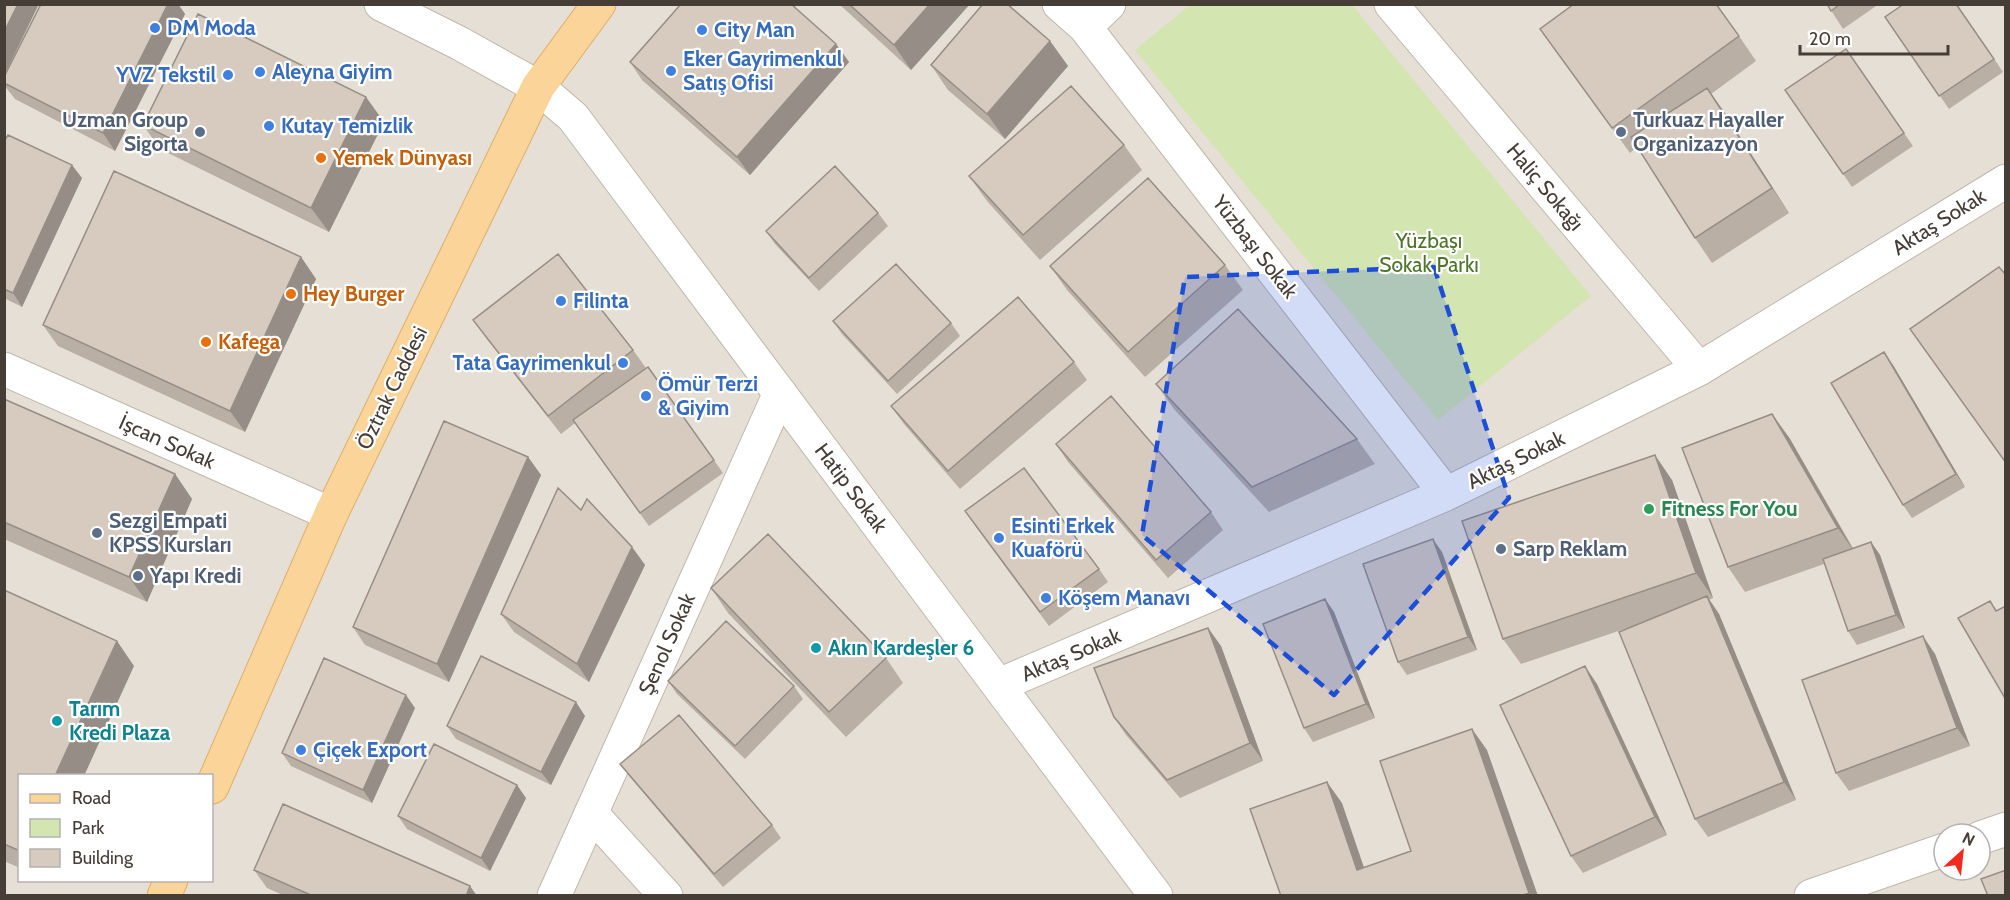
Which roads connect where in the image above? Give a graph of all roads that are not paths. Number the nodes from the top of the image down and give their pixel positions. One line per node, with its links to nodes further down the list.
1 (381, 4): 7 (street, Hatip Sokak)
2 (599, 4): 7 (main road, Öztrak Caddesi)
3 (1059, 4): 6 (street, Yüzbaşı Sokak)
4 (1109, 4): 6 (street)
5 (1391, 4): 10 (street, Haliç Sokağı)
6 (1085, 27): 12 (street, Yüzbaşı Sokak)
7 (538, 87): 11 (street, Hatip Sokak); 13 (main road, Öztrak Caddesi)
8 (2006, 181): 10 (street, Aktaş Sokak)
9 (4, 369): 13 (street, İşcan Sokak)
10 (1699, 369): 12 (street, Aktaş Sokak)
11 (780, 393): 14 (street, Hatip Sokak); 16 (street, Şenol Sokak)
12 (1446, 494): 14 (street, Aktaş Sokak)
13 (331, 514): 15 (main road, Öztrak Caddesi)
14 (999, 685): 22 (street, Hatip Sokak)
15 (213, 785)
16 (591, 813): 20 (street, Şenol Sokak); 21 (street)
17 (1932, 854): 23 (street)
18 (170, 882): 19 (main road)
19 (164, 896)
20 (554, 896)
21 (666, 896)
22 (1156, 896)
23 (1811, 896)

